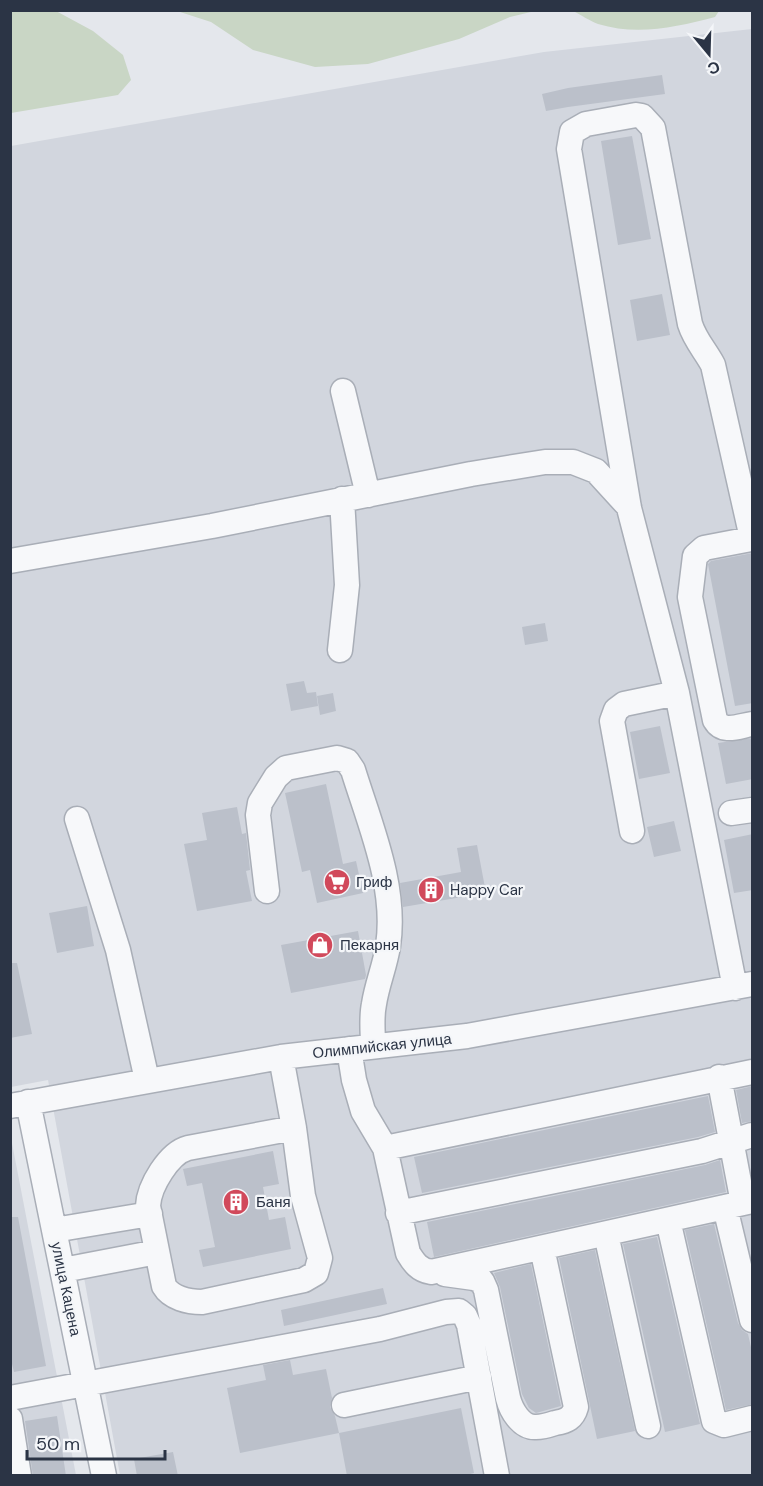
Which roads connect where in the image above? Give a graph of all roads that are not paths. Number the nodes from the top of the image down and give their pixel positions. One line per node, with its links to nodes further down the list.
1 (343, 391): 2 (street)
2 (368, 495): 3 (street); 4 (street)
3 (342, 500): 6 (street); 7 (street)
4 (629, 508): 5 (street); 8 (street)
5 (752, 538): 9 (street)
6 (10, 561)
7 (340, 650)
8 (677, 693): 11 (street); 13 (street)
9 (753, 724)
10 (77, 819): 19 (street)
11 (632, 831)
12 (267, 891): 14 (street)
13 (744, 986): 14 (street, Олимпийская улица)
14 (374, 1046): 15 (street, Олимпийская улица)
15 (349, 1049): 16 (street, Олимпийская улица); 23 (street)
16 (281, 1057): 19 (street, Олимпийская улица); 21 (street)
17 (753, 1072): 18 (street)
18 (719, 1077): 22 (street); 23 (street)
19 (147, 1080): 20 (street, Олимпийская улица)
20 (19, 1104): 28 (street, улица Кацена)
21 (294, 1128): 25 (street); 31 (street)
22 (742, 1138): 24 (street); 26 (street)
23 (385, 1148): 26 (street)
24 (740, 1203): 27 (street); 34 (street)
25 (150, 1214): 28 (street); 31 (street)
26 (398, 1214): 33 (street)
27 (668, 1220): 29 (street); 39 (street)
28 (54, 1230): 32 (street, улица Кацена)
29 (606, 1234): 30 (street); 41 (street)
30 (542, 1248): 33 (street); 33 (street)
31 (157, 1252): 32 (street)
32 (63, 1270): 36 (street, улица Кацена)
33 (431, 1272)
34 (753, 1320)
35 (479, 1377): 36 (street); 38 (street); 44 (street)
36 (86, 1383): 37 (street); 43 (street, улица Кацена)
37 (10, 1398)
38 (344, 1405)
39 (753, 1418)
40 (11, 1425): 42 (street)
41 (648, 1426)
42 (19, 1476)
43 (104, 1476)
44 (497, 1476)

